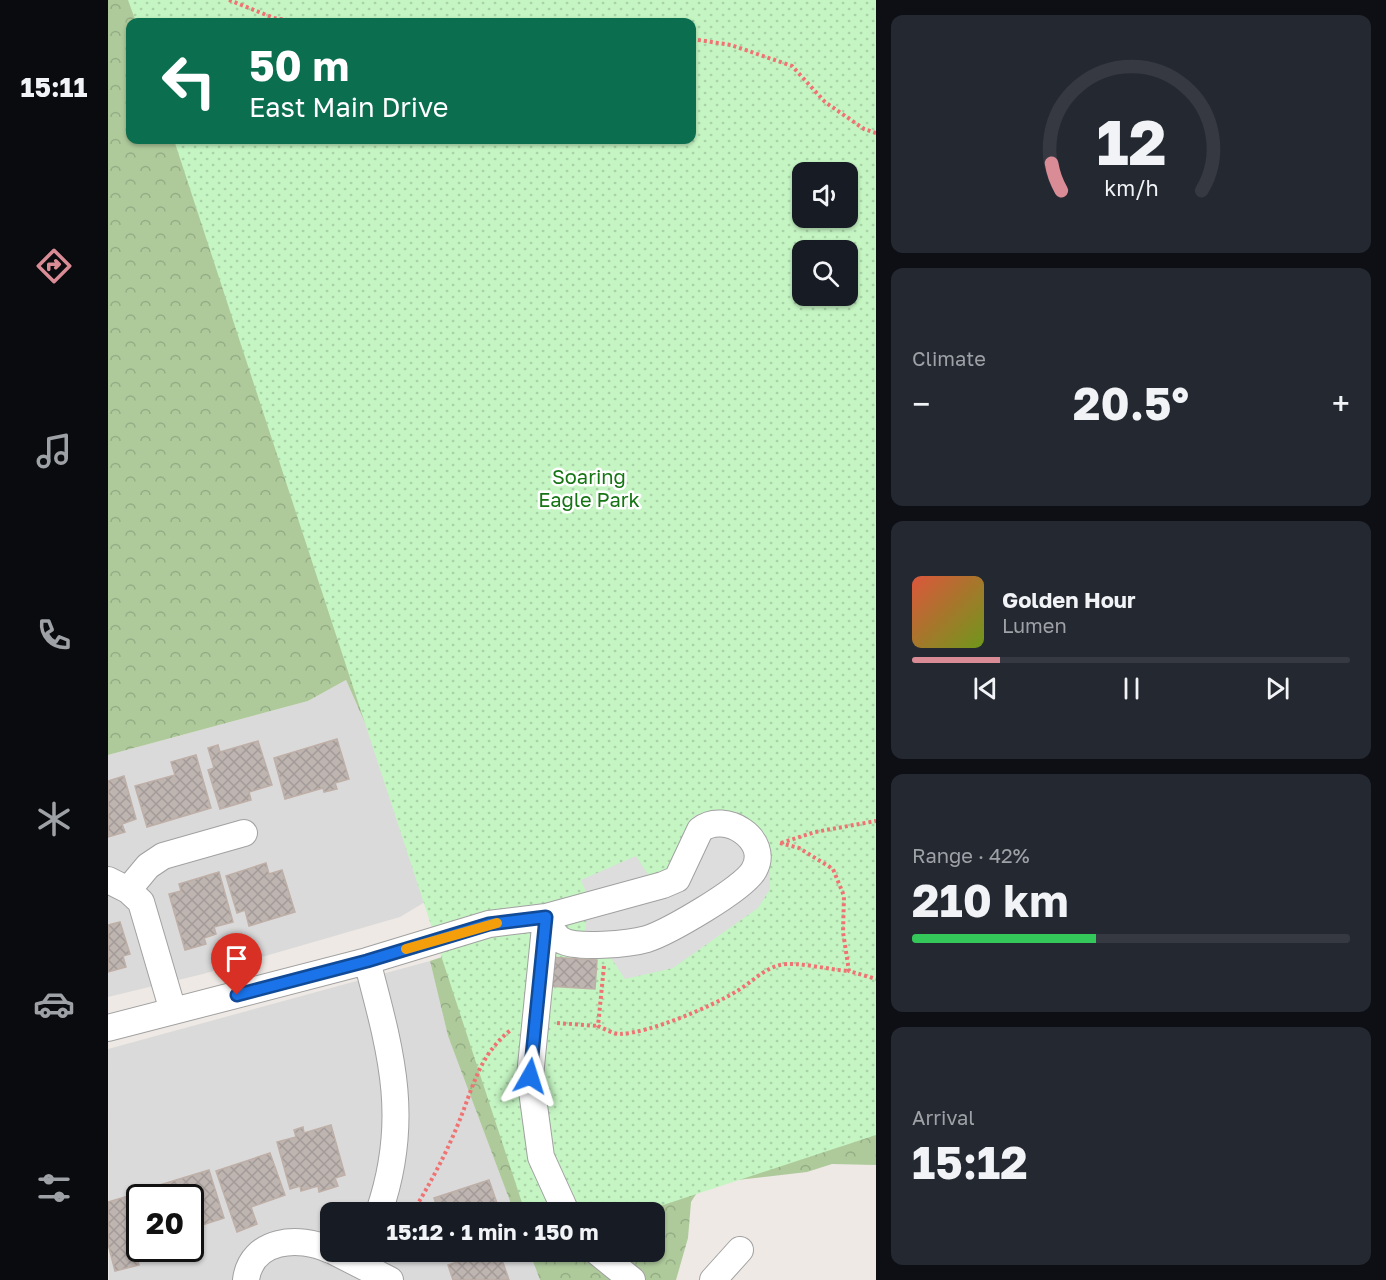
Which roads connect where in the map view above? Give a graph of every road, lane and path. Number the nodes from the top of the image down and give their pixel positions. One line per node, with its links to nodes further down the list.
1 (230, 0): 2 (path)
2 (274, 18)
3 (696, 40): 4 (path)
4 (876, 133)
5 (876, 821): 7 (path)
6 (244, 833): 9 (street)
7 (780, 843): 8 (path); 13 (path)
8 (757, 855): 10 (street); 11 (street)
9 (118, 885): 15 (street)
10 (546, 917): 11 (street); 12 (street); 16 (street)
11 (604, 943): 17 (path)
12 (367, 961): 15 (street); 19 (street)
13 (849, 971): 14 (path); 17 (path)
14 (876, 979)
15 (173, 1011): 18 (street)
16 (535, 1021): 17 (path); 20 (path); 21 (street)
17 (598, 1026)
18 (108, 1028)
19 (382, 1202)
20 (419, 1202)
21 (561, 1202)
22 (320, 1247): 26 (street)
23 (740, 1250): 29 (street)
24 (610, 1262): 28 (street)
25 (356, 1265): 27 (street)
26 (246, 1280)
27 (390, 1280)
28 (633, 1280)
29 (713, 1280)

